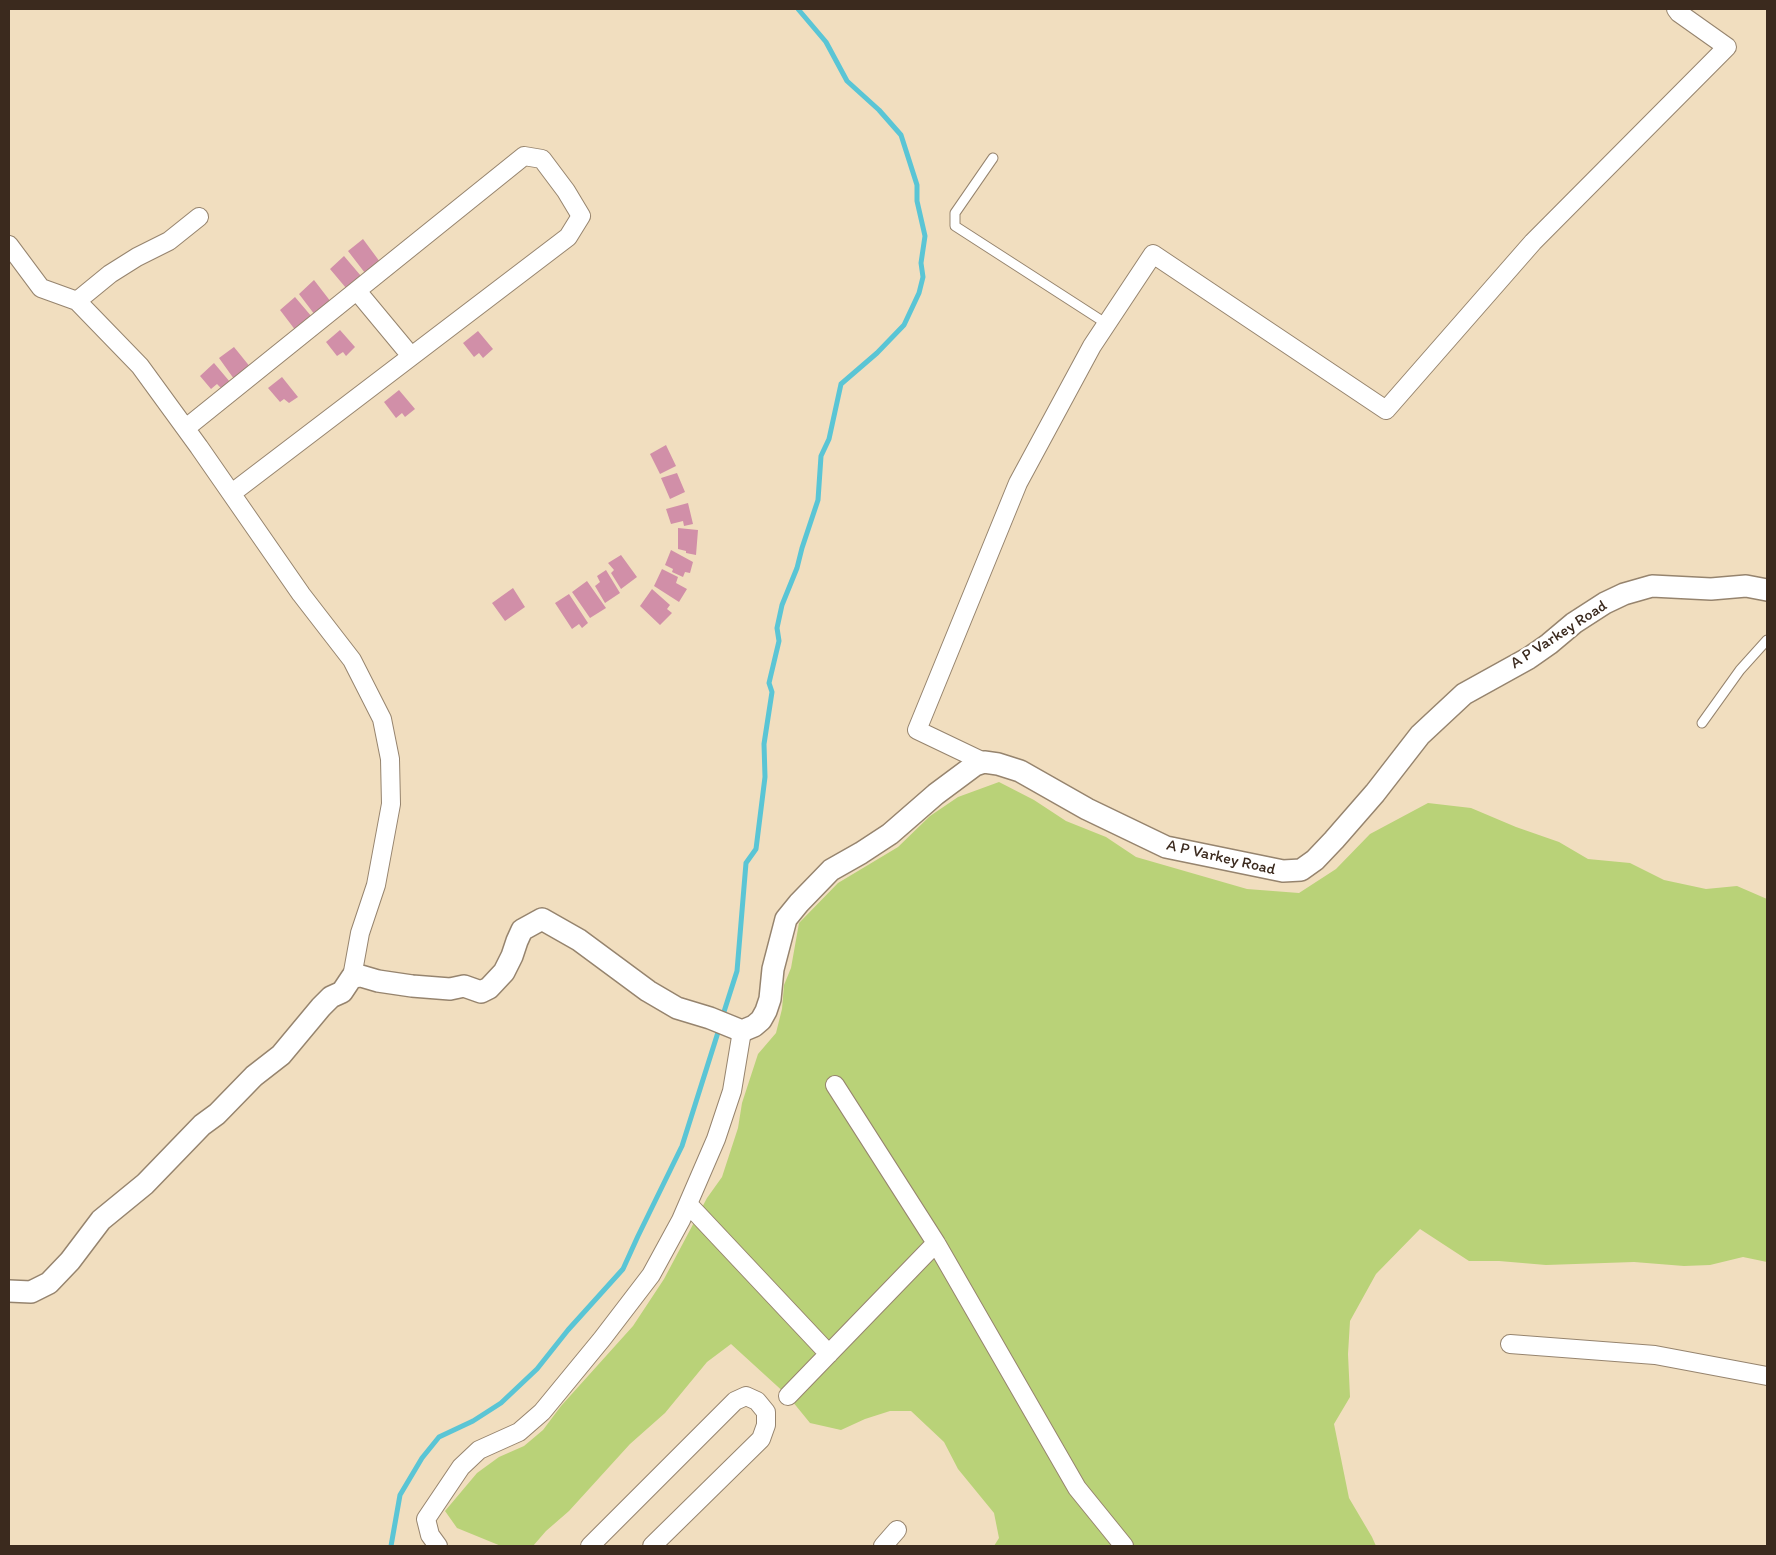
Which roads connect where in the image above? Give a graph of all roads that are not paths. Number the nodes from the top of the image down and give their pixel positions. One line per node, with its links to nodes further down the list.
1 (1676, 9): 7 (street)
2 (993, 158): 7 (lane)
3 (199, 217): 6 (street)
4 (9, 245): 6 (street)
5 (357, 291): 8 (street); 8 (street); 9 (street)
6 (77, 301): 9 (street)
7 (1107, 324): 14 (street)
8 (411, 356): 10 (street)
9 (186, 428): 10 (street)
10 (232, 493): 15 (street)
11 (1767, 590): 14 (street, A P Varkey Road)
12 (1767, 640): 13 (lane)
13 (1702, 723)
14 (984, 762): 16 (street)
15 (352, 977): 16 (street); 20 (street)
16 (734, 1025): 18 (street)
17 (835, 1085): 19 (street)
18 (688, 1204): 22 (street); 26 (street)
19 (936, 1243): 22 (street); 30 (street)
20 (9, 1291)
21 (1510, 1344): 23 (street)
22 (829, 1354): 24 (street)
23 (1767, 1376)
24 (788, 1396)
25 (898, 1530): 29 (street)
26 (438, 1546)
27 (590, 1546): 28 (street)
28 (652, 1546)
29 (884, 1546)
30 (1124, 1546)

